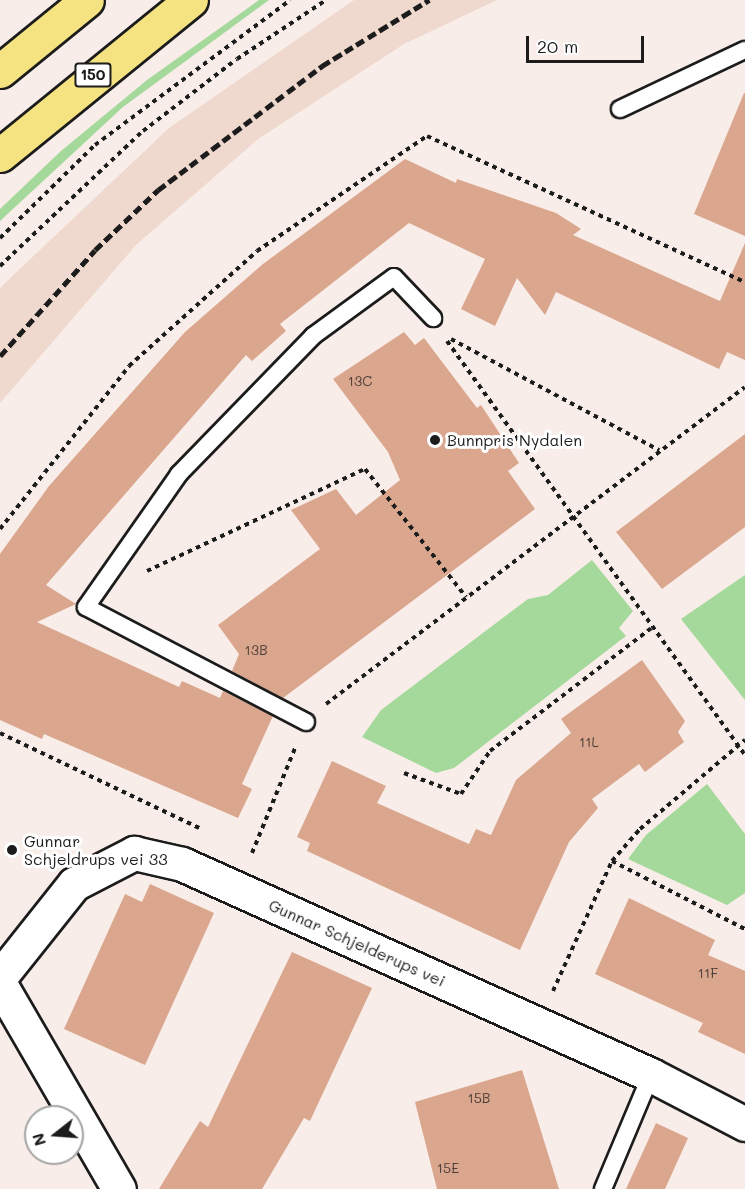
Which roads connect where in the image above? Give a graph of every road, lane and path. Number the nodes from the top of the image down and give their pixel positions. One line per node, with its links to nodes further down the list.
1 (87, 0): 6 (highway)
2 (191, 0): 8 (highway, 150)
3 (290, 0): 9 (path)
4 (326, 0): 10 (path)
5 (745, 50): 7 (lane)
6 (0, 71)
7 (620, 109)
8 (0, 155)
9 (0, 238)
10 (0, 266)
11 (745, 282): 16 (path)
12 (433, 318): 17 (lane)
13 (745, 387): 14 (path)
14 (658, 450): 15 (path); 15 (path)
15 (577, 518): 18 (path); 19 (path)
16 (0, 530)
17 (95, 596): 18 (path); 20 (lane)
18 (466, 597): 20 (path)
19 (654, 627): 22 (path); 24 (path)
20 (306, 722): 25 (path)
21 (745, 740): 22 (path)
22 (738, 745): 23 (path); 26 (path)
23 (745, 755)
24 (404, 773)
25 (252, 853)
26 (612, 861): 27 (path); 30 (path)
27 (745, 929)
28 (0, 977): 31 (street, Gunnar Schjelderups vei)
29 (0, 984): 33 (street)
30 (551, 995)
31 (651, 1075): 32 (street, Gunnar Schjelderups vei); 34 (lane)
32 (745, 1124)
33 (119, 1189)
34 (603, 1189)

